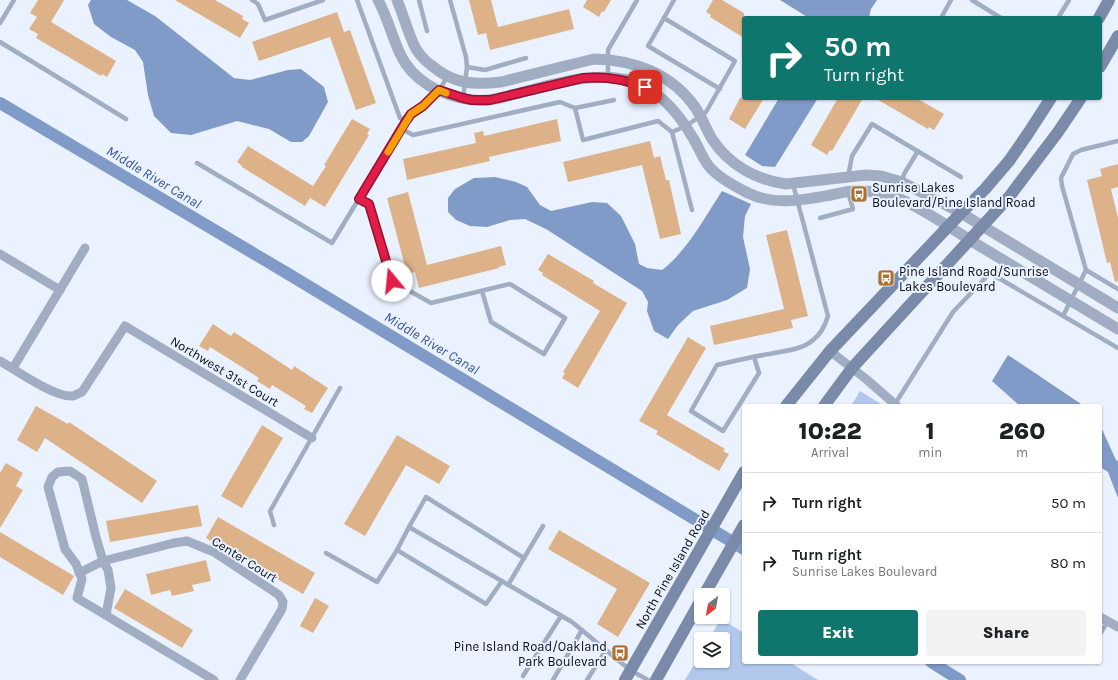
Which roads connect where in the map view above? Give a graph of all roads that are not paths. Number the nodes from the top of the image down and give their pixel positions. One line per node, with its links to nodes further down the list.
1 (14, 0): 20 (lane)
2 (252, 0): 3 (lane)
3 (323, 0)
4 (357, 0): 40 (lane)
5 (378, 0): 32 (street)
6 (397, 0): 28 (street)
7 (419, 0): 21 (lane)
8 (450, 0): 27 (lane)
9 (637, 0): 25 (lane)
10 (674, 0): 19 (lane)
11 (951, 0): 15 (lane)
12 (972, 0): 16 (lane)
13 (1069, 0): 17 (lane)
14 (1109, 0): 18 (main road)
15 (941, 16)
16 (998, 16)
17 (1059, 16)
18 (1100, 16)
19 (664, 18): 31 (lane); 31 (lane)
20 (0, 23)
21 (427, 31)
22 (1118, 36): 26 (main road)
23 (0, 42): 39 (lane)
24 (526, 58): 27 (lane)
25 (608, 59): 29 (lane); 30 (street); 38 (street)
26 (1102, 64)
27 (467, 67): 30 (lane)
28 (446, 76): 30 (street); 32 (lane)
29 (608, 77): 33 (street); 41 (street)
30 (465, 82): 33 (lane)
31 (720, 88): 38 (lane)
32 (439, 90): 33 (street); 40 (lane)
33 (463, 98)
34 (614, 100): 37 (lane)
35 (1050, 100): 55 (main road)
36 (1080, 100): 58 (main road)
37 (575, 108): 42 (lane); 43 (lane)
38 (701, 117): 41 (lane); 50 (street)
39 (126, 119)
40 (406, 121): 42 (lane)
41 (686, 126): 43 (lane); 53 (street)
42 (402, 128): 52 (lane)
43 (672, 132): 54 (lane)
44 (1118, 141): 62 (lane)
45 (918, 151): 47 (lane); 48 (lane); 49 (lane)
46 (197, 163): 52 (lane)
47 (848, 177): 49 (street); 50 (street)
48 (961, 177)
49 (902, 182): 55 (street)
50 (793, 183): 53 (lane)
51 (848, 192): 53 (street); 56 (lane); 57 (street)
52 (359, 199): 66 (lane)
53 (797, 200): 73 (lane)
54 (692, 210)
55 (961, 213): 57 (main road); 58 (street)
56 (820, 218)
57 (948, 226): 59 (street); 72 (main road)
58 (982, 227): 59 (main road); 63 (street)
59 (970, 240): 67 (street); 76 (main road)
60 (85, 248): 65 (street)
61 (0, 254): 65 (street)
62 (1086, 270): 63 (lane); 64 (lane)
63 (1079, 285): 67 (lane); 68 (street)
64 (1118, 289)
65 (60, 290): 75 (street)
66 (482, 291): 66 (lane)
67 (1071, 301): 69 (lane); 70 (street)
68 (1118, 308)
69 (1062, 316): 71 (lane); 81 (lane)
70 (1118, 329)
71 (1118, 348)
72 (830, 352): 76 (street); 78 (main road)
73 (754, 357): 73 (lane)
74 (0, 361): 75 (street)
75 (13, 368): 82 (street, Northwest 31st Court)
76 (852, 368): 79 (main road); 80 (street)
77 (340, 388): 82 (lane)
78 (788, 404)
79 (825, 404)
80 (895, 404)
81 (897, 404)
82 (312, 438): 84 (lane)
83 (742, 475): 103 (main road, North Pine Island Road)
84 (274, 525)
85 (543, 526): 90 (lane)
86 (409, 527): 88 (lane); 90 (lane); 93 (lane)
87 (742, 528): 95 (main road)
88 (397, 550): 89 (lane); 93 (lane)
89 (326, 553)
90 (524, 558): 94 (lane)
91 (103, 561): 92 (street, Center Court); 92 (street); 97 (street); 106 (street, Center Court)
92 (79, 572): 97 (street)
93 (502, 581): 94 (lane)
94 (508, 585): 98 (lane)
95 (708, 588)
96 (694, 612): 110 (main road)
97 (106, 615): 105 (street)
98 (561, 616): 101 (lane); 104 (lane)
99 (1104, 619): 100 (street)
100 (1118, 628)
101 (582, 630): 102 (lane); 107 (lane)
102 (606, 650): 103 (lane); 108 (lane)
103 (627, 675): 109 (lane)
104 (523, 676)
105 (214, 680)
106 (240, 680)
107 (553, 680)
108 (587, 680)
109 (648, 680)
110 (656, 680)

